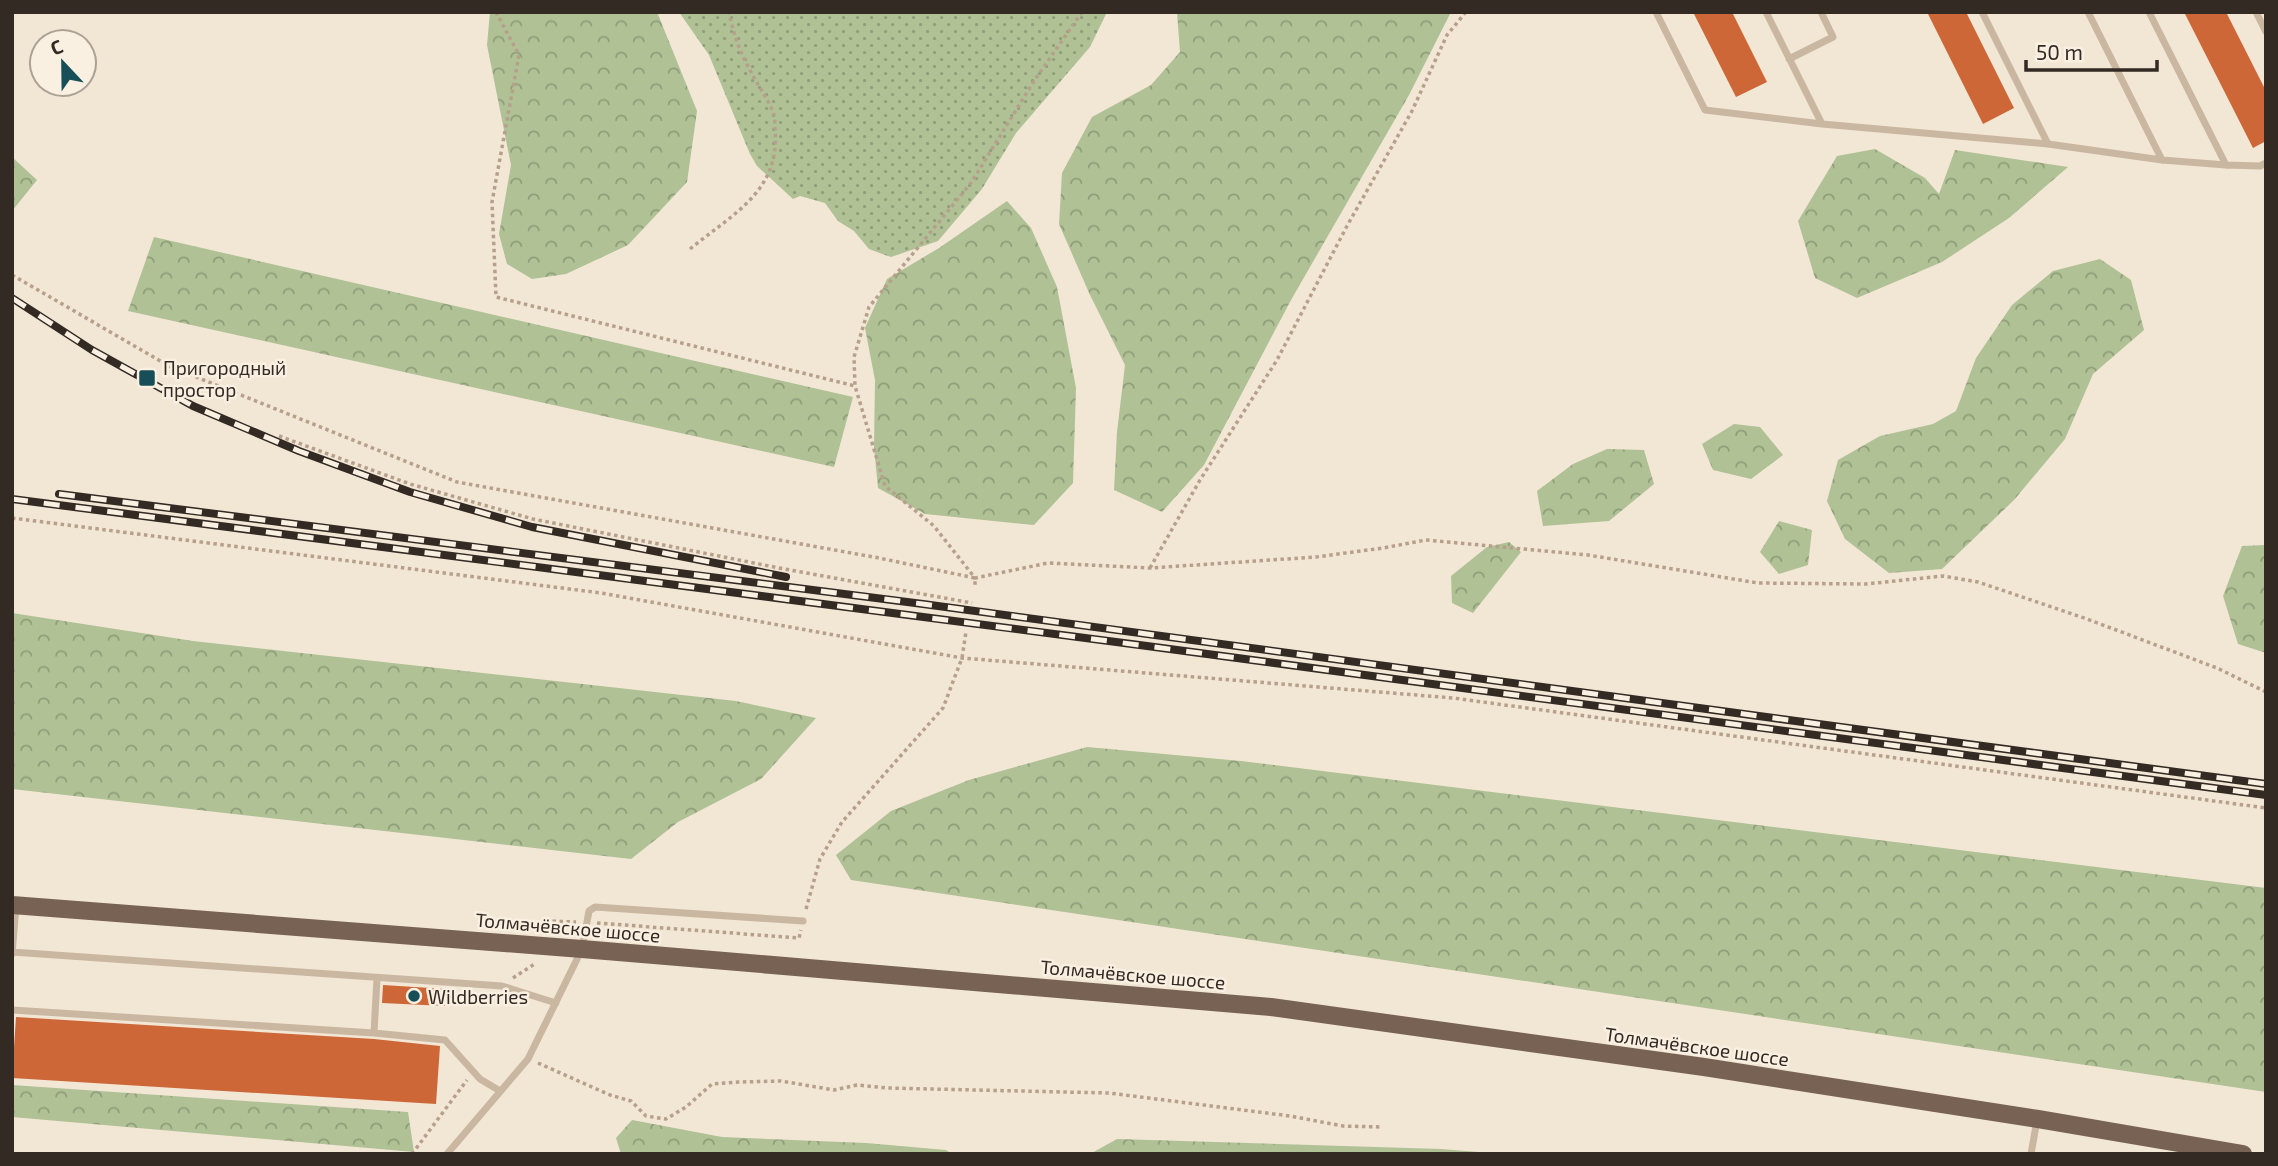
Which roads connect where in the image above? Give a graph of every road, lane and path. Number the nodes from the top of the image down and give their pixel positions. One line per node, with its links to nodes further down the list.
1 (496, 12): 21 (path)
2 (729, 12): 19 (path)
3 (1082, 12): 21 (path)
4 (1466, 12): 24 (path)
5 (1656, 12): 14 (lane)
6 (1766, 12): 13 (lane)
7 (1821, 12): 13 (lane)
8 (1982, 12): 15 (lane)
9 (2149, 12): 18 (lane)
10 (2256, 12): 12 (lane)
11 (2092, 13): 16 (lane)
12 (2266, 32)
13 (1789, 59): 14 (lane)
14 (1822, 124): 15 (lane)
15 (2048, 144): 16 (lane)
16 (2162, 160): 18 (lane)
17 (2266, 163): 18 (lane)
18 (2226, 165)
19 (690, 249)
20 (12, 275): 25 (path)
21 (855, 386): 25 (path)
22 (279, 436): 27 (path)
23 (12, 518): 29 (path)
24 (1150, 568): 25 (path); 30 (path)
25 (975, 578): 26 (path)
26 (975, 588)
27 (972, 603)
28 (966, 632): 29 (path)
29 (962, 658): 31 (path); 33 (path)
30 (2266, 692)
31 (2266, 808)
32 (14, 906): 35 (main road, Толмачёвское шоссе); 36 (lane)
33 (803, 921): 34 (path); 35 (lane)
34 (799, 938)
35 (582, 948): 38 (lane); 44 (main road, Толмачёвское шоссе)
36 (12, 953): 37 (lane)
37 (377, 978): 38 (lane); 40 (lane)
38 (556, 1003): 41 (lane)
39 (12, 1010): 40 (lane)
40 (374, 1033): 42 (lane)
41 (528, 1059): 43 (lane); 45 (path)
42 (474, 1072): 43 (lane); 46 (path)
43 (500, 1091): 47 (lane)
44 (2038, 1119): 48 (lane); 49 (main road, Толмачёвское шоссе)
45 (1381, 1128)
46 (411, 1154)
47 (446, 1154)
48 (2031, 1154)
49 (2243, 1154)

